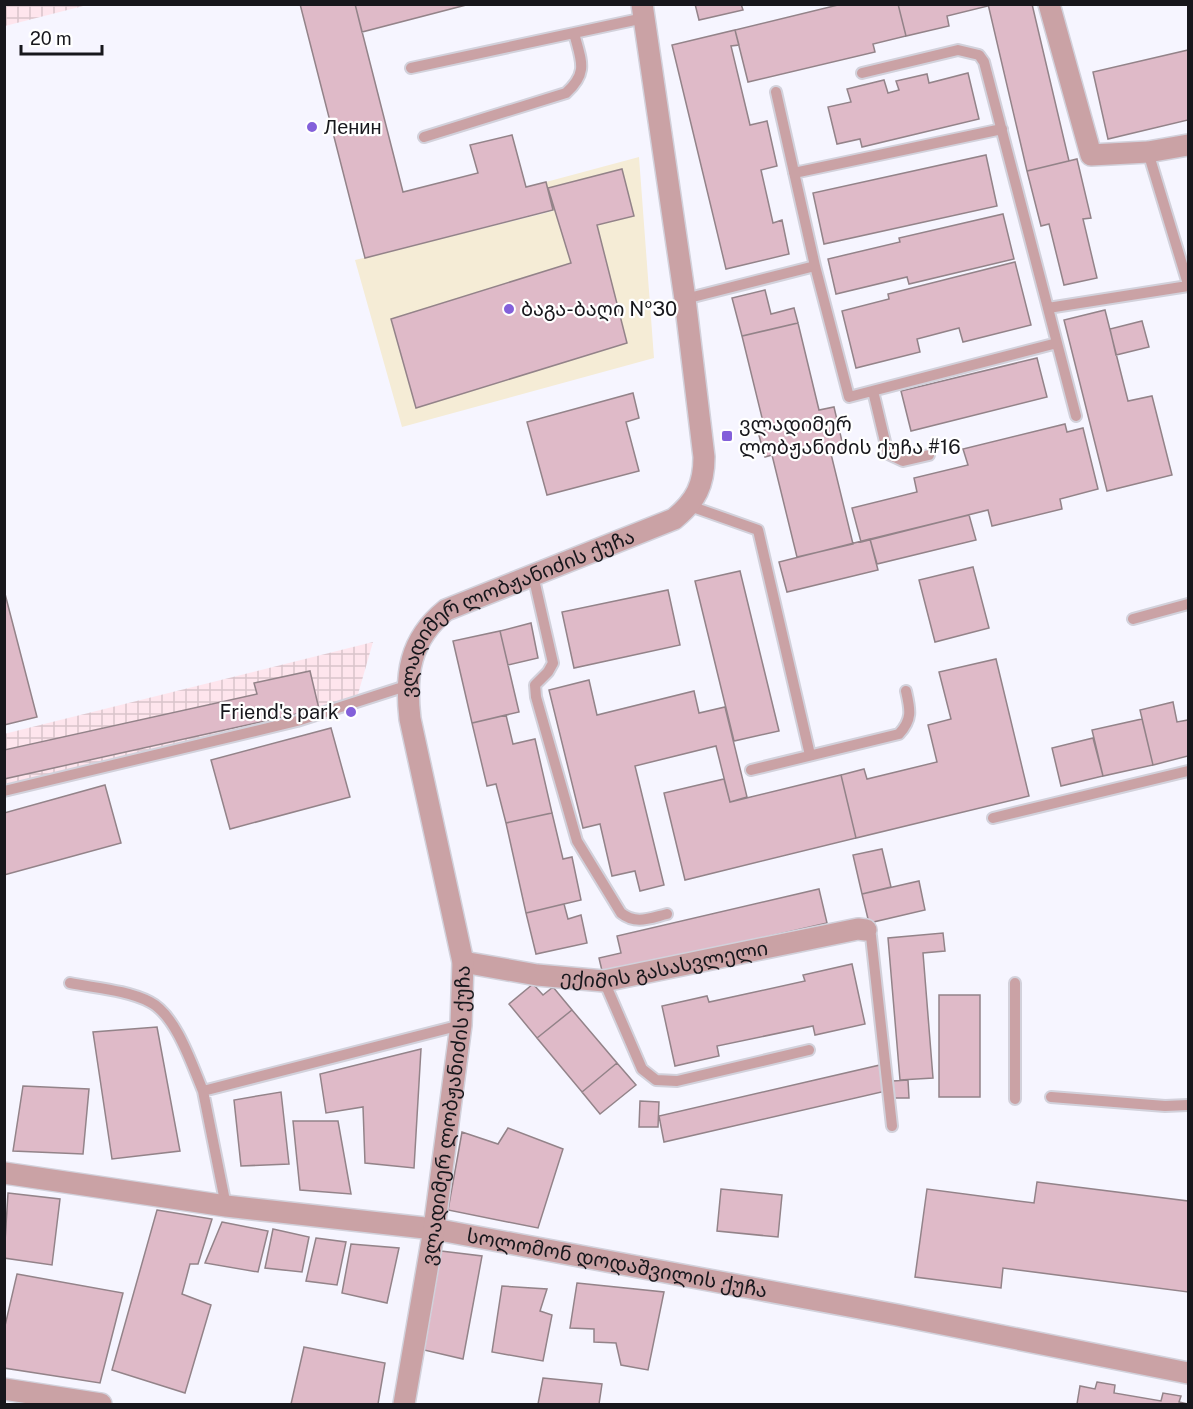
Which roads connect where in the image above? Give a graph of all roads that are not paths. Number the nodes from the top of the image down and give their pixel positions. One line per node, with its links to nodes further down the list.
1 (1049, 4): 10 (street)
2 (643, 11): 3 (lane); 14 (street)
3 (574, 33): 4 (lane); 8 (lane)
4 (411, 68)
5 (862, 73): 7 (lane)
6 (776, 92): 11 (lane)
7 (1002, 129): 11 (lane); 15 (lane)
8 (424, 137)
9 (1188, 145): 10 (street)
10 (1148, 152): 13 (lane)
11 (794, 173): 12 (lane)
12 (815, 266): 14 (lane); 17 (lane)
13 (1188, 285): 15 (lane)
14 (685, 299): 20 (street)
15 (1048, 308): 16 (lane)
16 (1057, 343): 17 (lane); 18 (lane)
17 (873, 391): 19 (lane)
18 (1076, 416)
19 (929, 455)
20 (690, 506): 21 (street, ვლადიმერ ლობჟანიძის ქუჩა); 26 (lane)
21 (533, 575): 24 (street, ვლადიმერ ლობჟანიძის ქუჩა); 31 (lane)
22 (1188, 603): 23 (lane)
23 (1133, 619)
24 (406, 686): 29 (lane); 33 (street, ვლადიმერ ლობჟანიძის ქუჩა)
25 (906, 691): 26 (lane)
26 (810, 755): 27 (lane)
27 (751, 770)
28 (1188, 771): 30 (lane)
29 (4, 791)
30 (993, 818)
31 (668, 914)
32 (866, 930): 34 (street, ექიმის გასასვლელი); 43 (lane)
33 (463, 962): 34 (street, ექიმის გასასვლელი); 37 (street, ვლადიმერ ლობჟანიძის ქუჩა)
34 (604, 981): 38 (lane)
35 (70, 983): 39 (lane)
36 (1016, 983): 41 (lane)
37 (461, 1025): 39 (lane); 46 (street, ვლადიმერ ლობჟანიძის ქუჩა)
38 (809, 1050)
39 (204, 1091): 45 (lane)
40 (1051, 1097): 42 (lane)
41 (1015, 1099)
42 (1188, 1105)
43 (892, 1126)
44 (4, 1173): 45 (street, სოლომონ დოდაშვილის ქუჩა)
45 (226, 1206): 46 (street, სოლომონ დოდაშვილის ქუჩა)
46 (434, 1229): 47 (street, სოლომონ დოდაშვილის ქუჩა); 50 (street, ვლადიმერ ლობჟანიძის ქუჩა)
47 (1188, 1373)
48 (4, 1389): 49 (street)
49 (100, 1404)
50 (404, 1404)

